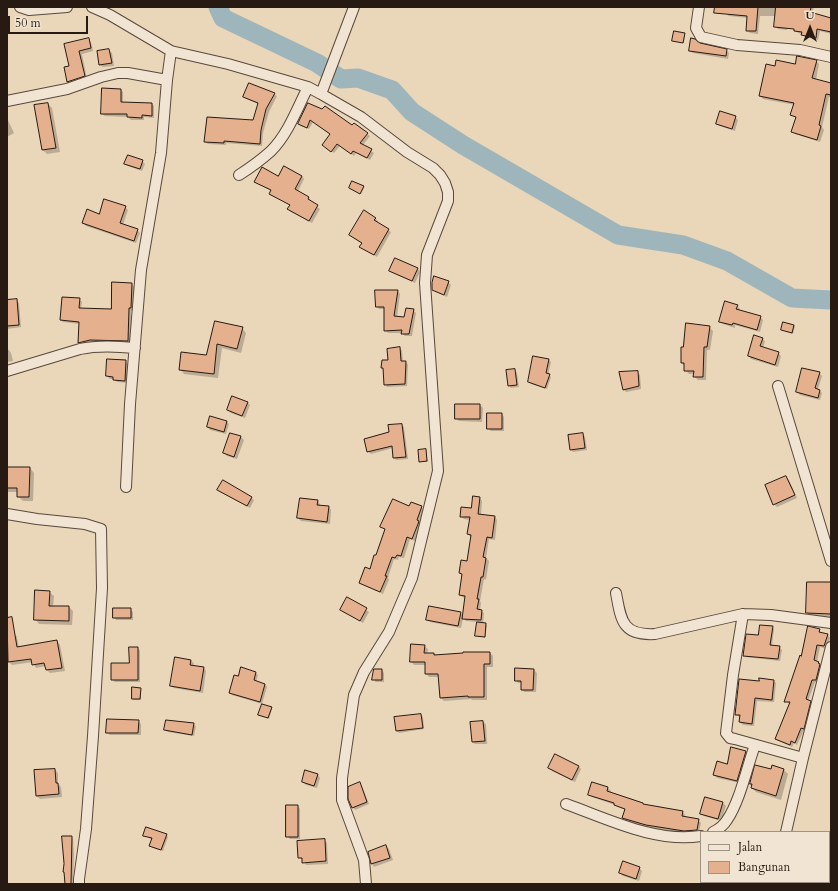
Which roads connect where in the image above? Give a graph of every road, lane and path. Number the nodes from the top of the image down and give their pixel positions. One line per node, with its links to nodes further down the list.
1 (20, 7): 2 (street)
2 (67, 7)
3 (92, 7): 6 (street)
4 (354, 7): 10 (street)
5 (699, 7): 7 (street)
6 (171, 51): 8 (street); 9 (street)
7 (831, 57)
8 (167, 80): 11 (street); 13 (street)
9 (308, 87): 10 (street); 12 (street)
10 (321, 94): 30 (street)
11 (7, 101)
12 (239, 175)
13 (135, 348): 14 (street); 16 (street)
14 (7, 371)
15 (778, 386): 18 (street)
16 (126, 487)
17 (7, 514): 29 (street)
18 (831, 561)
19 (616, 593): 20 (street)
20 (743, 614): 21 (street); 23 (street)
21 (831, 623)
22 (831, 647): 24 (street)
23 (755, 745): 24 (street); 26 (street)
24 (803, 758): 27 (street)
25 (566, 804): 28 (street)
26 (715, 831)
27 (786, 831)
28 (700, 836)
29 (79, 884)
30 (366, 884)

